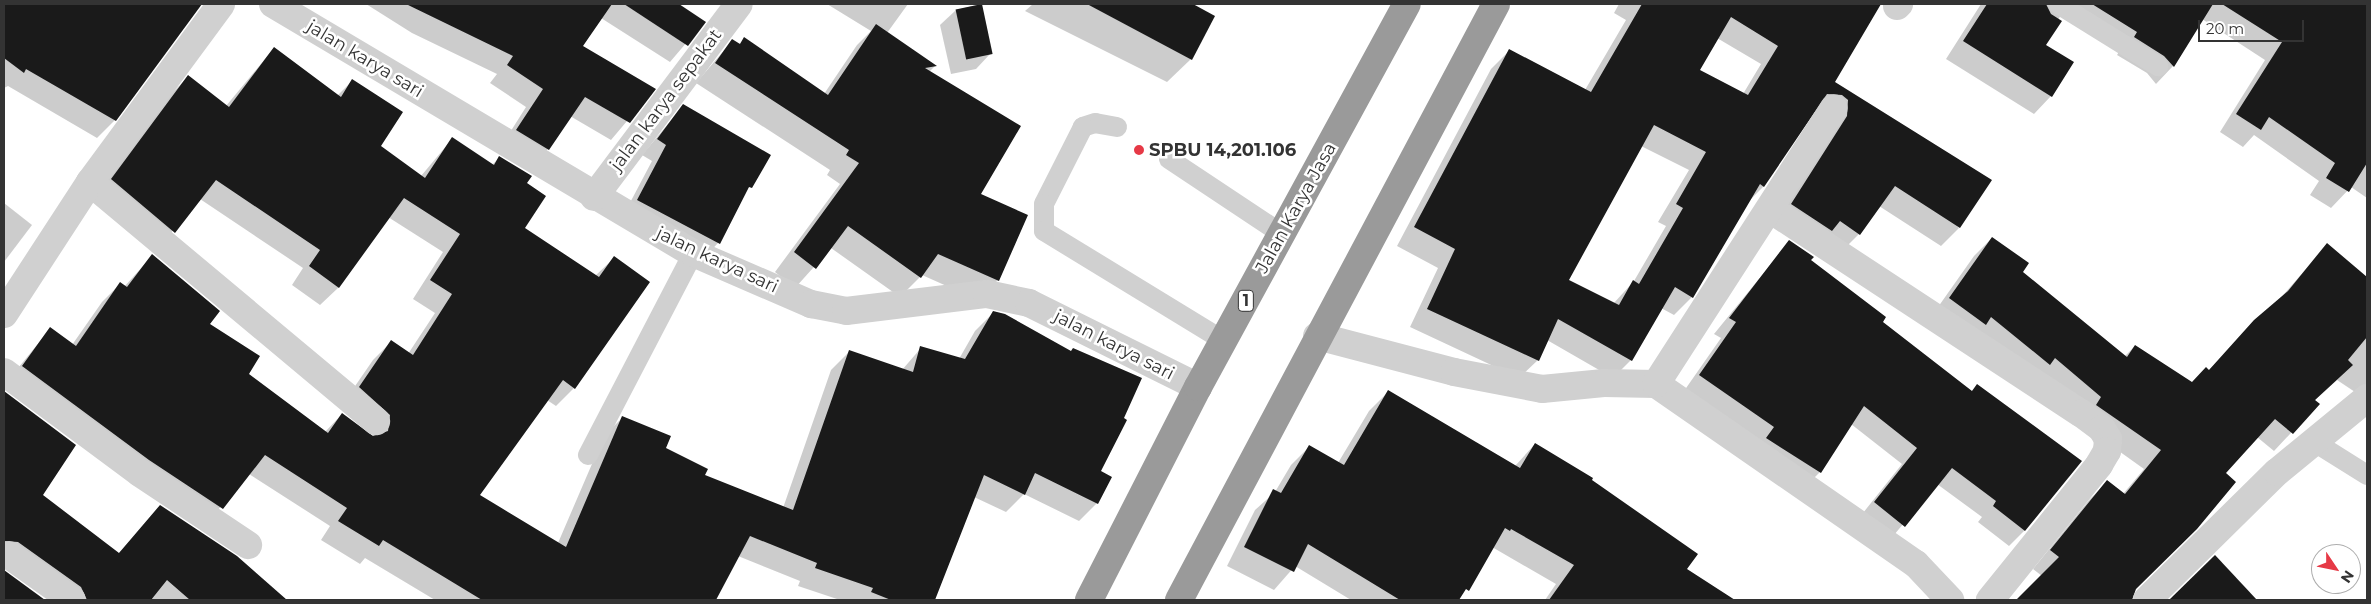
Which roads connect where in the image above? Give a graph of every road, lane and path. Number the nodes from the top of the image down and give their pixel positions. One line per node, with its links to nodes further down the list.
1 (220, 4): 11 (street)
2 (272, 4): 12 (street, jalan karya sari)
3 (739, 4): 12 (street, jalan karya sepakat)
4 (1407, 4): 14 (highway, Jalan Karya Jasa / 1)
5 (1496, 4): 17 (highway)
6 (2058, 4): 7 (lane)
7 (2158, 66)
8 (1834, 108): 20 (street)
9 (1117, 127): 18 (lane)
10 (1169, 159): 14 (lane)
11 (90, 182): 16 (street); 23 (street)
12 (594, 197): 15 (street, jalan karya sari)
13 (1779, 215): 33 (street)
14 (1282, 234): 18 (highway, Jalan Karya Jasa / 1)
15 (693, 253): 21 (street, jalan karya sari); 25 (lane)
16 (4, 314)
17 (1317, 336): 20 (street); 31 (highway)
18 (1224, 341): 21 (highway, Jalan Karya Jasa / 1)
19 (4, 372): 27 (street)
20 (1656, 384): 32 (street)
21 (1198, 387): 30 (highway, Jalan Karya Jasa / 1)
22 (2367, 398): 24 (street)
23 (376, 421)
24 (2316, 443): 26 (lane); 34 (street)
25 (588, 455)
26 (2367, 475)
27 (248, 545)
28 (9, 555): 29 (street)
29 (72, 600)
30 (1089, 600)
31 (1179, 600)
32 (1950, 600)
33 (1990, 600)
34 (2147, 600)

